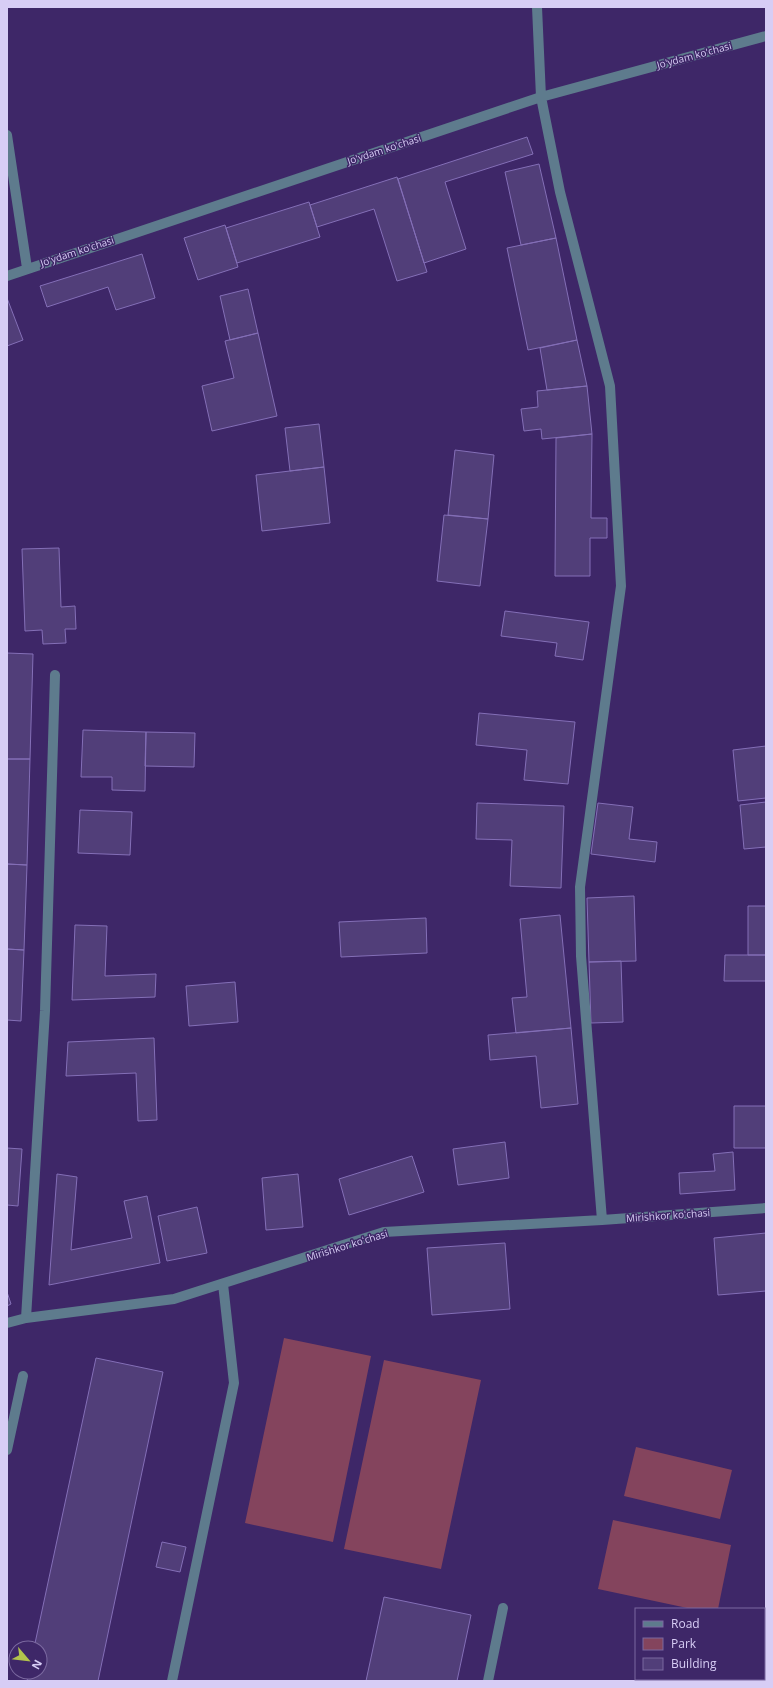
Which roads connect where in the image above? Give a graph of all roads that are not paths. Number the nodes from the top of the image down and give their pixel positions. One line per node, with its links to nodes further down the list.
1 (537, 7): 3 (street)
2 (766, 36): 3 (street, Jo'ydam ko'chasi)
3 (542, 97): 5 (street, Jo'ydam ko'chasi); 9 (street)
4 (7, 135): 5 (street)
5 (27, 268): 6 (street, Jo'ydam ko'chasi)
6 (7, 276)
7 (55, 675): 11 (street)
8 (766, 1208): 9 (street, Mirishkor koʻchasi)
9 (602, 1220): 10 (street, Mirishkor koʻchasi)
10 (223, 1284): 11 (street, Mirishkor koʻchasi); 16 (street)
11 (26, 1318): 12 (street, Mirishkor koʻchasi)
12 (7, 1323)
13 (23, 1376): 14 (street)
14 (7, 1450)
15 (503, 1608): 17 (street)
16 (172, 1681)
17 (488, 1681)

